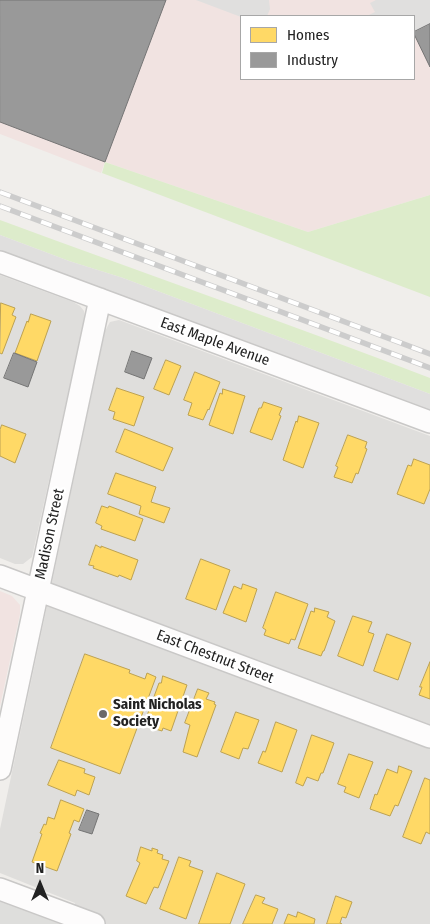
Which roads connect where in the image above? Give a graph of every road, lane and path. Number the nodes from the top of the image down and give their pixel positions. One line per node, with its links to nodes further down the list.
1 (0, 262): 2 (street, East Maple Avenue)
2 (100, 299): 3 (street, East Maple Avenue); 5 (street, Madison Street)
3 (430, 422)
4 (0, 576): 5 (street, East Chestnut Street)
5 (38, 590): 6 (street, East Chestnut Street); 7 (street, Madison Street)
6 (430, 737)
7 (0, 769)
8 (0, 889): 9 (street)
9 (94, 924)

